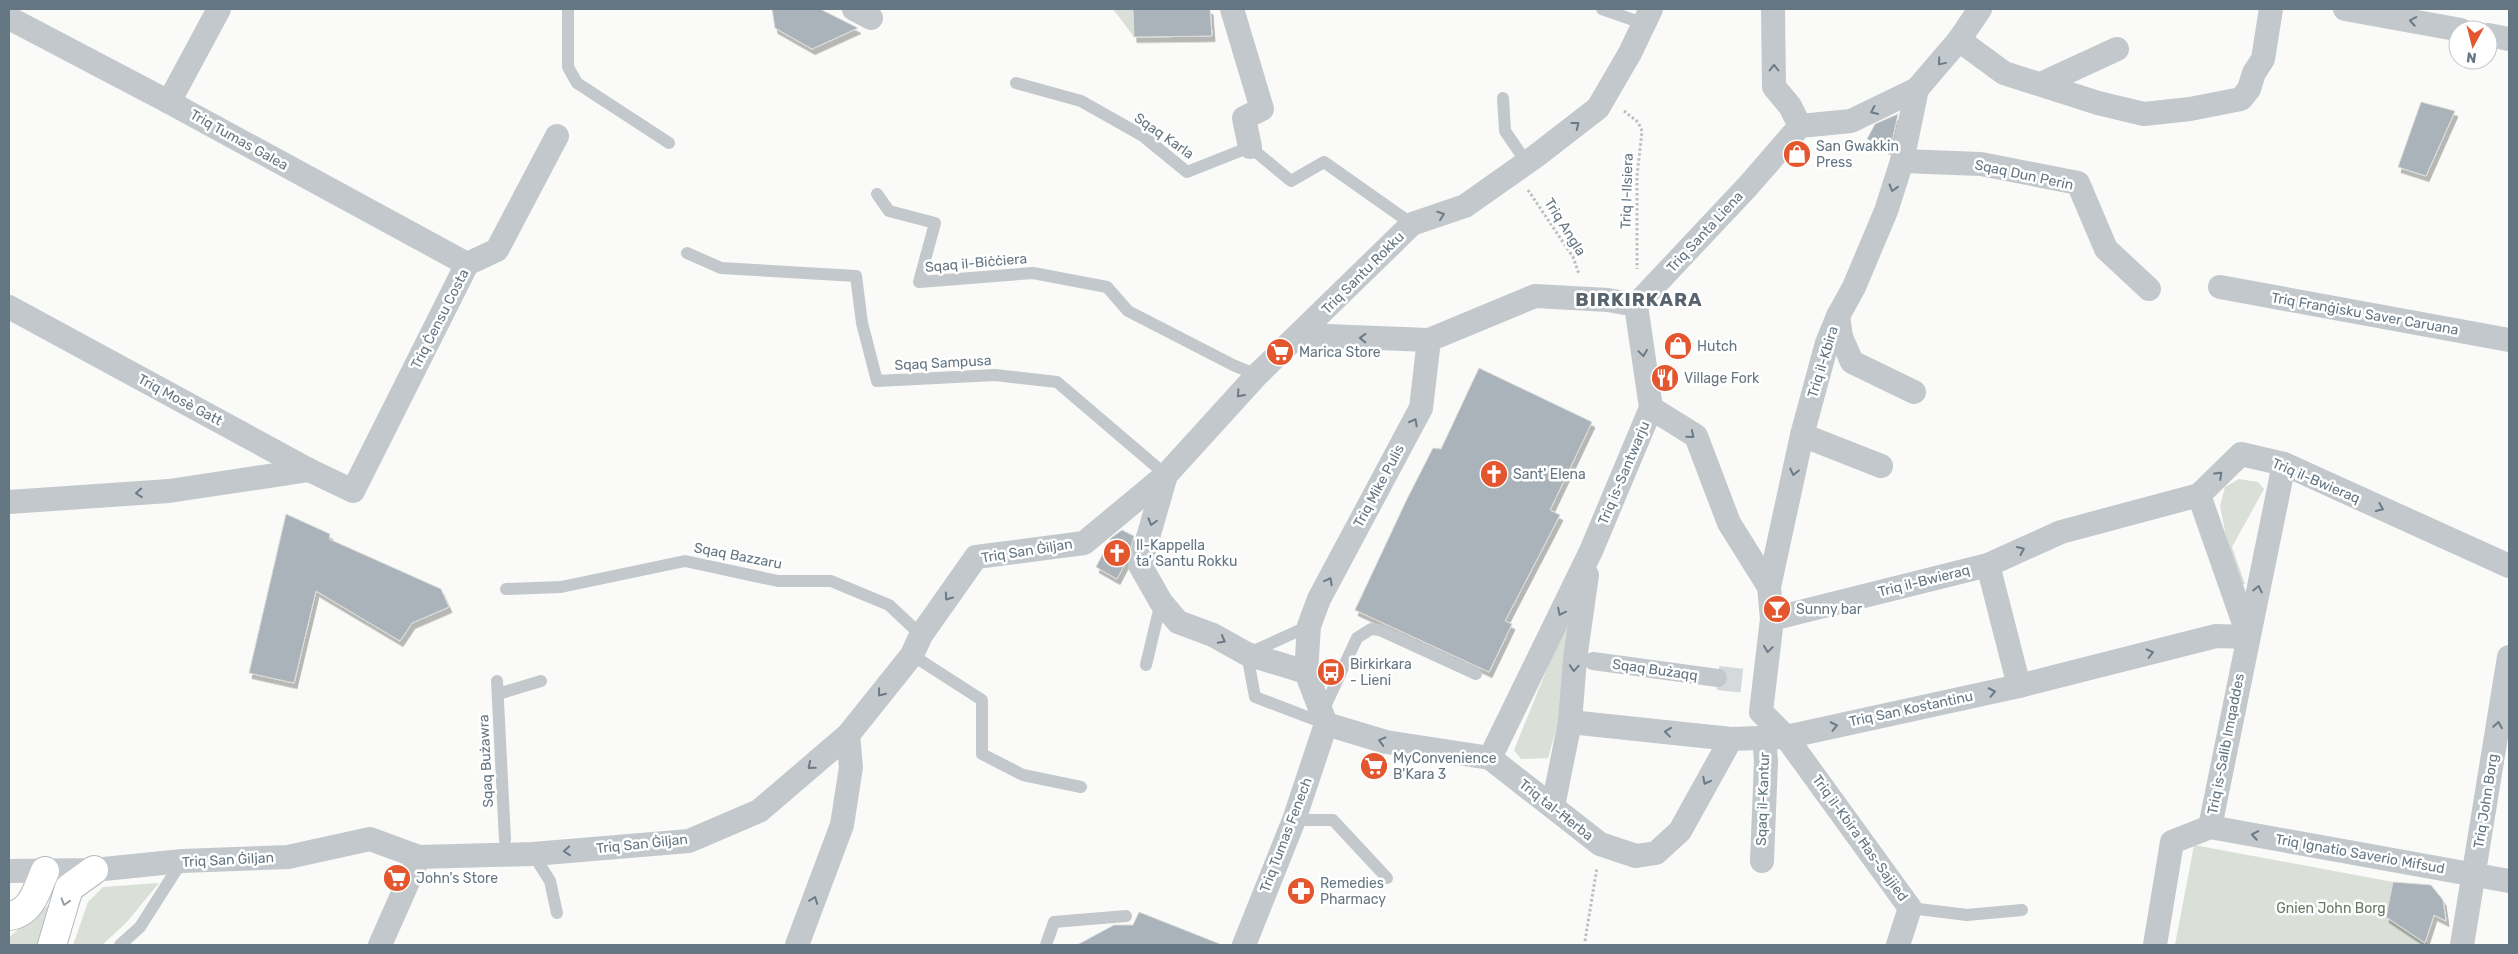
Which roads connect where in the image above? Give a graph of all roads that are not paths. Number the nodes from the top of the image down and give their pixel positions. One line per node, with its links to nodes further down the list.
1 (219, 9): 18 (street)
2 (568, 9): 21 (lane)
3 (1232, 9): 22 (street)
4 (1602, 9): 9 (lane)
5 (1773, 9): 19 (street, one-way to 5)
6 (1979, 9): 12 (street, Triq il-Kbira)
7 (2271, 9): 15 (street)
8 (2345, 9): 11 (street, one-way to 8)
9 (1647, 16): 24 (street, Triq Santu Rokku, one-way to 9)
10 (9, 18): 18 (street, Triq Tumas Galea)
11 (2448, 28)
12 (1959, 40): 15 (street); 16 (street, Triq il-Kbira, one-way to 16)
13 (2117, 49): 15 (street)
14 (1016, 83): 22 (lane, Sqaq Karla)
15 (2041, 84)
16 (1918, 89): 19 (street, one-way to 19); 23 (street, Triq il-Kbira)
17 (1503, 98): 24 (lane)
18 (169, 102): 28 (street, Triq Tumas Galea)
19 (1800, 126): 31 (street, Triq Santa Liena)
20 (557, 136): 28 (street, Triq Ċensu Costa)
21 (669, 143)
22 (1250, 147): 26 (lane)
23 (1902, 161): 30 (street, Sqaq Dun Perin); 33 (street, Triq il-Kbira, one-way to 33)
24 (1521, 167): 26 (street, Triq Santu Rokku, one-way to 24)
25 (877, 194): 37 (lane, Sqaq il-Biċċiera)
26 (1412, 224): 34 (street, Triq Santu Rokku)
27 (686, 253): 44 (lane, Sqaq Sampusa)
28 (467, 264): 45 (street, Triq Ċensu Costa)
29 (2220, 288): 36 (street, Triq Franġisku Saver Caruana)
30 (2149, 289)
31 (1636, 305): 35 (street); 39 (street, Triq is-Santwarju, one-way to 39)
32 (9, 307): 43 (street, Triq Mosè Gatt)
33 (1838, 316): 38 (street); 40 (street, Triq il-Kbira)
34 (1300, 336): 35 (street, one-way to 34); 37 (street, Triq Santu Rokku)
35 (1429, 340): 55 (street, Triq Mike Pulis, one-way to 35)
36 (2509, 340)
37 (1257, 374): 44 (street, Triq Santu Rokku, one-way to 44)
38 (1914, 392)
39 (1651, 408): 48 (street, Triq is-Santwarju); 51 (street, one-way to 51)
40 (1802, 435): 42 (street); 51 (street, Triq il-Kbira, one-way to 51)
41 (2284, 464): 46 (street, Triq il-Bwieraq, one-way to 41); 50 (street, Triq il-Bwieraq, one-way to 50); 56 (street, Triq is-Salib Imqaddes, one-way to 41)
42 (1881, 466)
43 (309, 470): 45 (street, Triq Mosè Gatt); 47 (street, one-way to 47)
44 (1166, 475): 53 (street, one-way to 53); 57 (street, Triq San Ġiljan, one-way to 57)
45 (353, 491)
46 (2199, 495): 49 (street, Triq il-Bwieraq, one-way to 46); 56 (street)
47 (9, 502)
48 (1591, 551): 70 (street, Triq is-Santwarju, one-way to 70); 74 (street, Triq is-Santwarju, one-way to 74)
49 (1988, 564): 54 (street, Triq il-Bwieraq); 67 (street, Triq il-Bwieraq)
50 (2509, 566)
51 (1769, 587): 54 (street, Triq il-Kbira)
52 (506, 589): 57 (lane, Sqaq Bazzaru)
53 (1160, 602): 58 (street, one-way to 58); 61 (lane)
54 (1772, 619): 72 (street, Triq il-Kbira, one-way to 72)
55 (1309, 626): 58 (lane); 62 (street, Triq Mike Pulis)
56 (2248, 637): 67 (street, Triq San Kostantinu, one-way to 56); 78 (street, Triq is-Salib Imqaddes)
57 (917, 645): 71 (street, Triq San Ġiljan, one-way to 71); 75 (lane, Sqaq Bazzaru)
58 (1248, 654): 62 (street); 69 (lane)
59 (2509, 657): 87 (street, Triq John Borg, one-way to 59)
60 (1593, 661): 64 (street, Sqaq Bużaqq)
61 (1146, 665)
62 (1306, 672): 69 (street, Triq Mike Pulis)
63 (1476, 674): 69 (lane)
64 (1718, 678)
65 (497, 681): 68 (lane, Sqaq Bużawra)
66 (541, 681): 68 (lane)
67 (2019, 686): 72 (street, Triq San Kostantinu, one-way to 67)
68 (498, 694): 79 (lane, Sqaq Bużawra)
69 (1324, 718): 74 (street, Triq tal-Ħerba, one-way to 69); 77 (street, Triq Tumas Fenech)
70 (1570, 722): 73 (street, Triq San Kostantinu, one-way to 70); 76 (street, Triq is-Santwarju)
71 (848, 735): 80 (street, Triq San Ġiljan, one-way to 80); 98 (street, one-way to 71)
72 (1775, 737): 73 (street, Triq San Kostantinu); 83 (street, Sqaq il-Kantur); 90 (street, Triq il-Kbira Ħas-Sajjied)
73 (1731, 739): 76 (street, Triq tal-Ħerba, one-way to 76)
74 (1490, 758): 76 (street, Triq tal-Ħerba)
75 (1081, 787)
76 (1553, 806)
77 (1294, 820): 88 (lane); 100 (street, Triq Tumas Fenech)
78 (2210, 827): 87 (street, Triq Ignatio Saverio Mifsud, one-way to 78); 102 (street, Triq is-Salib Imqaddes)
79 (505, 840)
80 (533, 854): 81 (street, Triq San Ġiljan); 92 (lane)
81 (419, 857): 82 (street, Triq San Ġiljan); 97 (street)
82 (182, 861): 84 (street, Triq San Ġiljan); 96 (lane)
83 (1762, 861)
84 (94, 870): 86 (street, Triq San Ġiljan); 95 (highway, one-way to 95)
85 (9, 871): 86 (street, Triq San Ġiljan)
86 (45, 871): 93 (highway)
87 (2474, 874): 89 (street, Triq Ignatio Saverio Mifsud); 103 (street, Triq John Borg)
88 (1387, 878)
89 (2509, 881)
90 (1910, 908): 91 (lane); 101 (street, Triq il-Kbira Ħas-Sajjied)
91 (2022, 910)
92 (557, 913)
93 (9, 916)
94 (1126, 916): 99 (lane)
95 (52, 945)
96 (120, 945)
97 (380, 945)
98 (797, 945)
99 (1046, 945)
100 (1244, 945)
101 (1898, 945)
102 (2155, 945)
103 (2462, 945)

